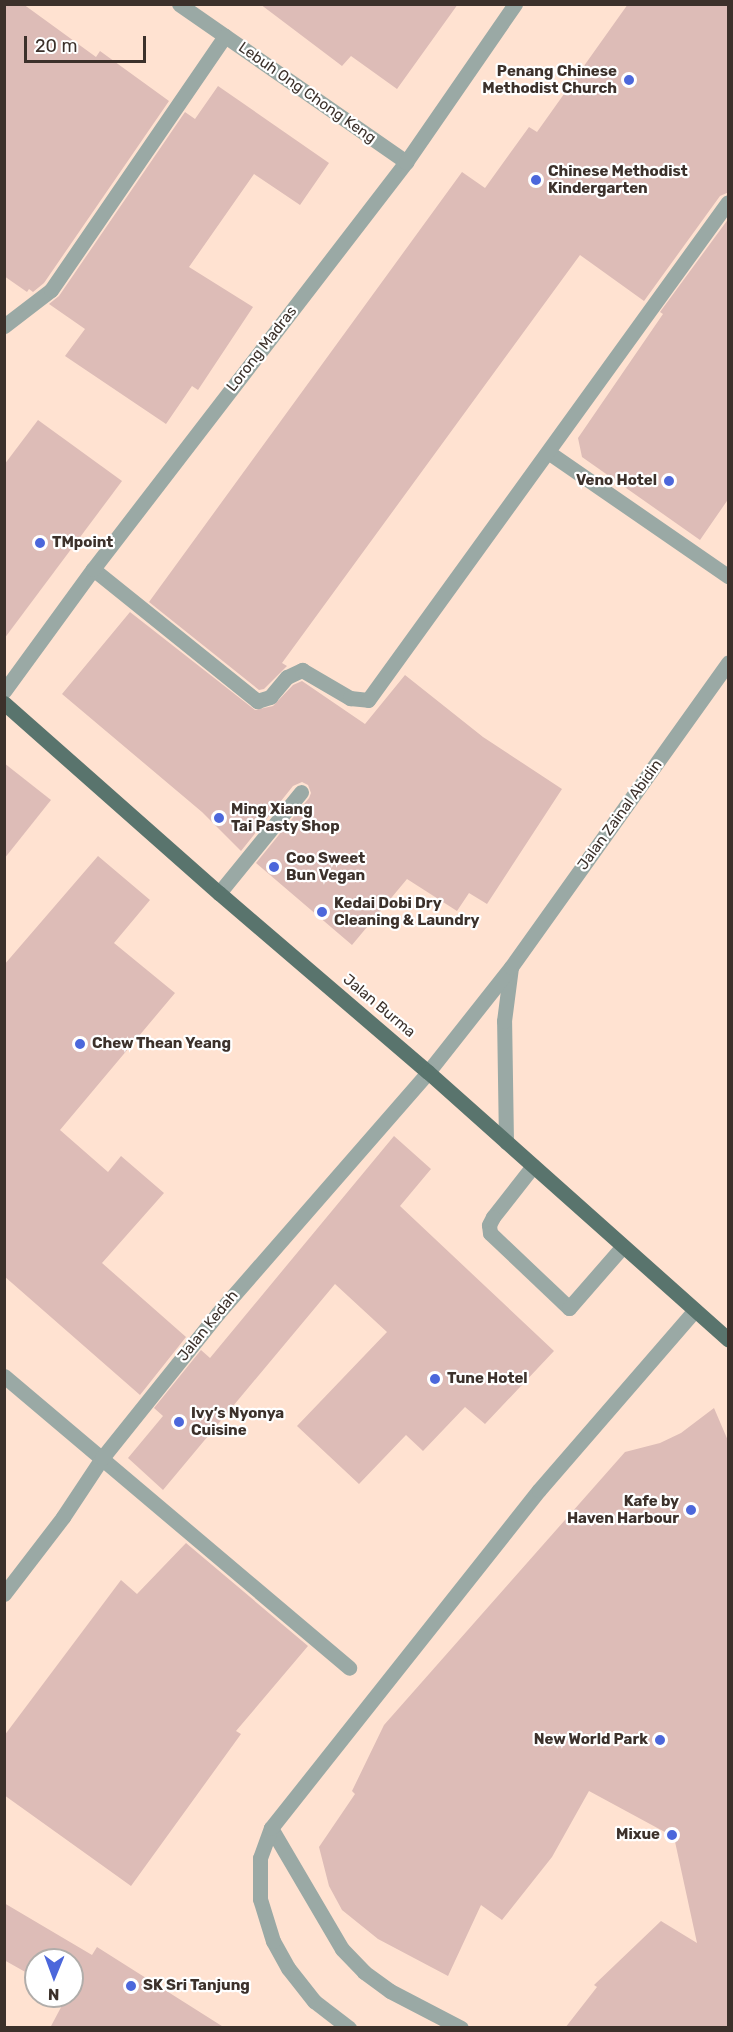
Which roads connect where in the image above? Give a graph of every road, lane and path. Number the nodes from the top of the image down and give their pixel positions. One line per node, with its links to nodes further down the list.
1 (179, 4): 3 (street, Lebuh Ong Chong Keng)
2 (515, 4): 4 (street, Lorong Madras)
3 (225, 36): 4 (street, Lebuh Ong Chong Keng); 6 (street)
4 (406, 162): 8 (street, Lorong Madras)
5 (729, 202): 7 (street)
6 (4, 327)
7 (548, 452): 8 (street); 9 (street)
8 (93, 569): 11 (street, Lorong Madras)
9 (729, 576)
10 (729, 663): 15 (street, Jalan Zainal Abidin)
11 (4, 691)
12 (4, 703): 14 (main road, Jalan Burma)
13 (302, 792): 14 (street)
14 (219, 893): 16 (main road, Jalan Burma)
15 (511, 967): 16 (street, Jalan Zainal Abidin); 17 (street, Jalan Zainal Abidin)
16 (428, 1072): 17 (main road, Jalan Burma); 23 (street, Jalan Kedah)
17 (506, 1142): 18 (main road, Jalan Burma)
18 (533, 1166): 19 (main road, Jalan Burma); 19 (street)
19 (624, 1246): 20 (main road, Jalan Burma)
20 (695, 1310): 21 (main road, Jalan Burma); 26 (street)
21 (729, 1339)
22 (4, 1376): 23 (street)
23 (102, 1458): 24 (street, Jalan Kedah); 25 (street)
24 (4, 1594)
25 (350, 1668)
26 (271, 1828): 27 (street); 28 (street)
27 (349, 2028)
28 (461, 2028)

